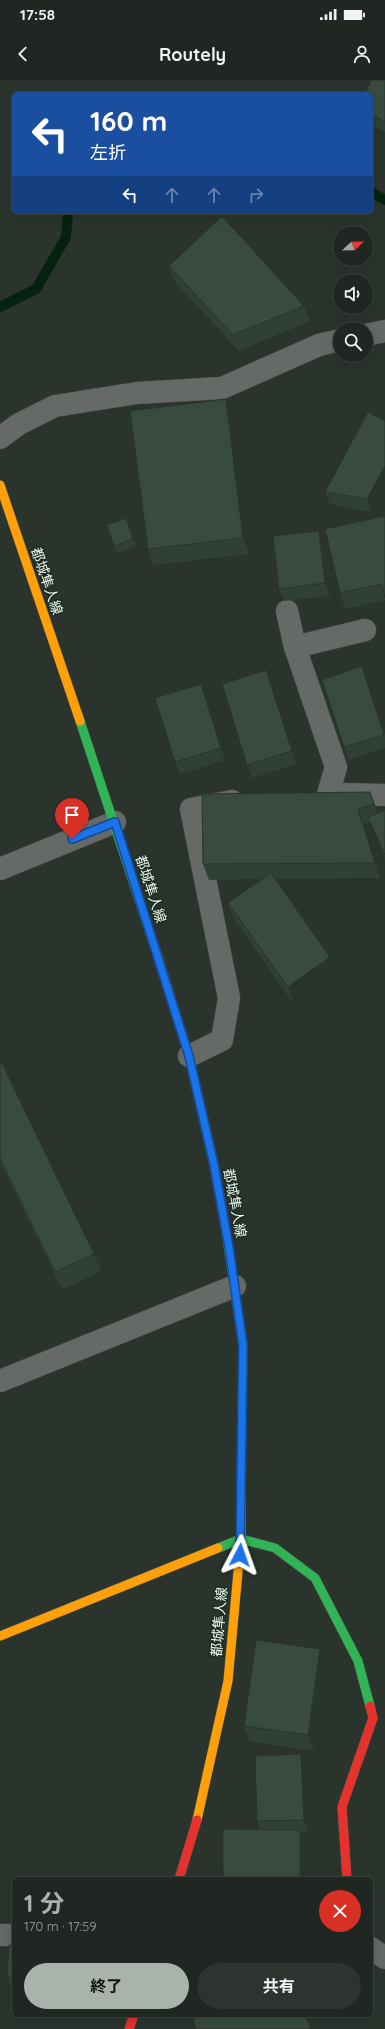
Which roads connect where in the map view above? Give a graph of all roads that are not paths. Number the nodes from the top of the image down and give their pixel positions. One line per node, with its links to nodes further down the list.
1 (385, 331): 2 (street)
2 (373, 334)
3 (333, 342): 4 (street)
4 (0, 438)
5 (0, 485): 13 (main road, 都城隼人線)
6 (287, 611): 8 (street)
7 (365, 630): 8 (street)
8 (295, 647): 9 (street)
9 (328, 794): 10 (street); 11 (street)
10 (304, 795)
11 (385, 795)
12 (251, 798): 15 (street)
13 (115, 822): 14 (street); 15 (main road, 都城隼人線)
14 (0, 869)
15 (189, 1056): 16 (main road, 都城隼人線)
16 (235, 1286): 17 (street); 18 (main road, 都城隼人線)
17 (0, 1381)
18 (241, 1539): 19 (main road); 20 (main road, 都城隼人線); 21 (main road)
19 (0, 1636)
20 (181, 1877)
21 (348, 1877)
22 (0, 1935): 23 (street)
23 (12, 1935)
24 (373, 1949): 25 (street)
25 (385, 1958)
26 (133, 2017): 27 (main road)
27 (129, 2029)

